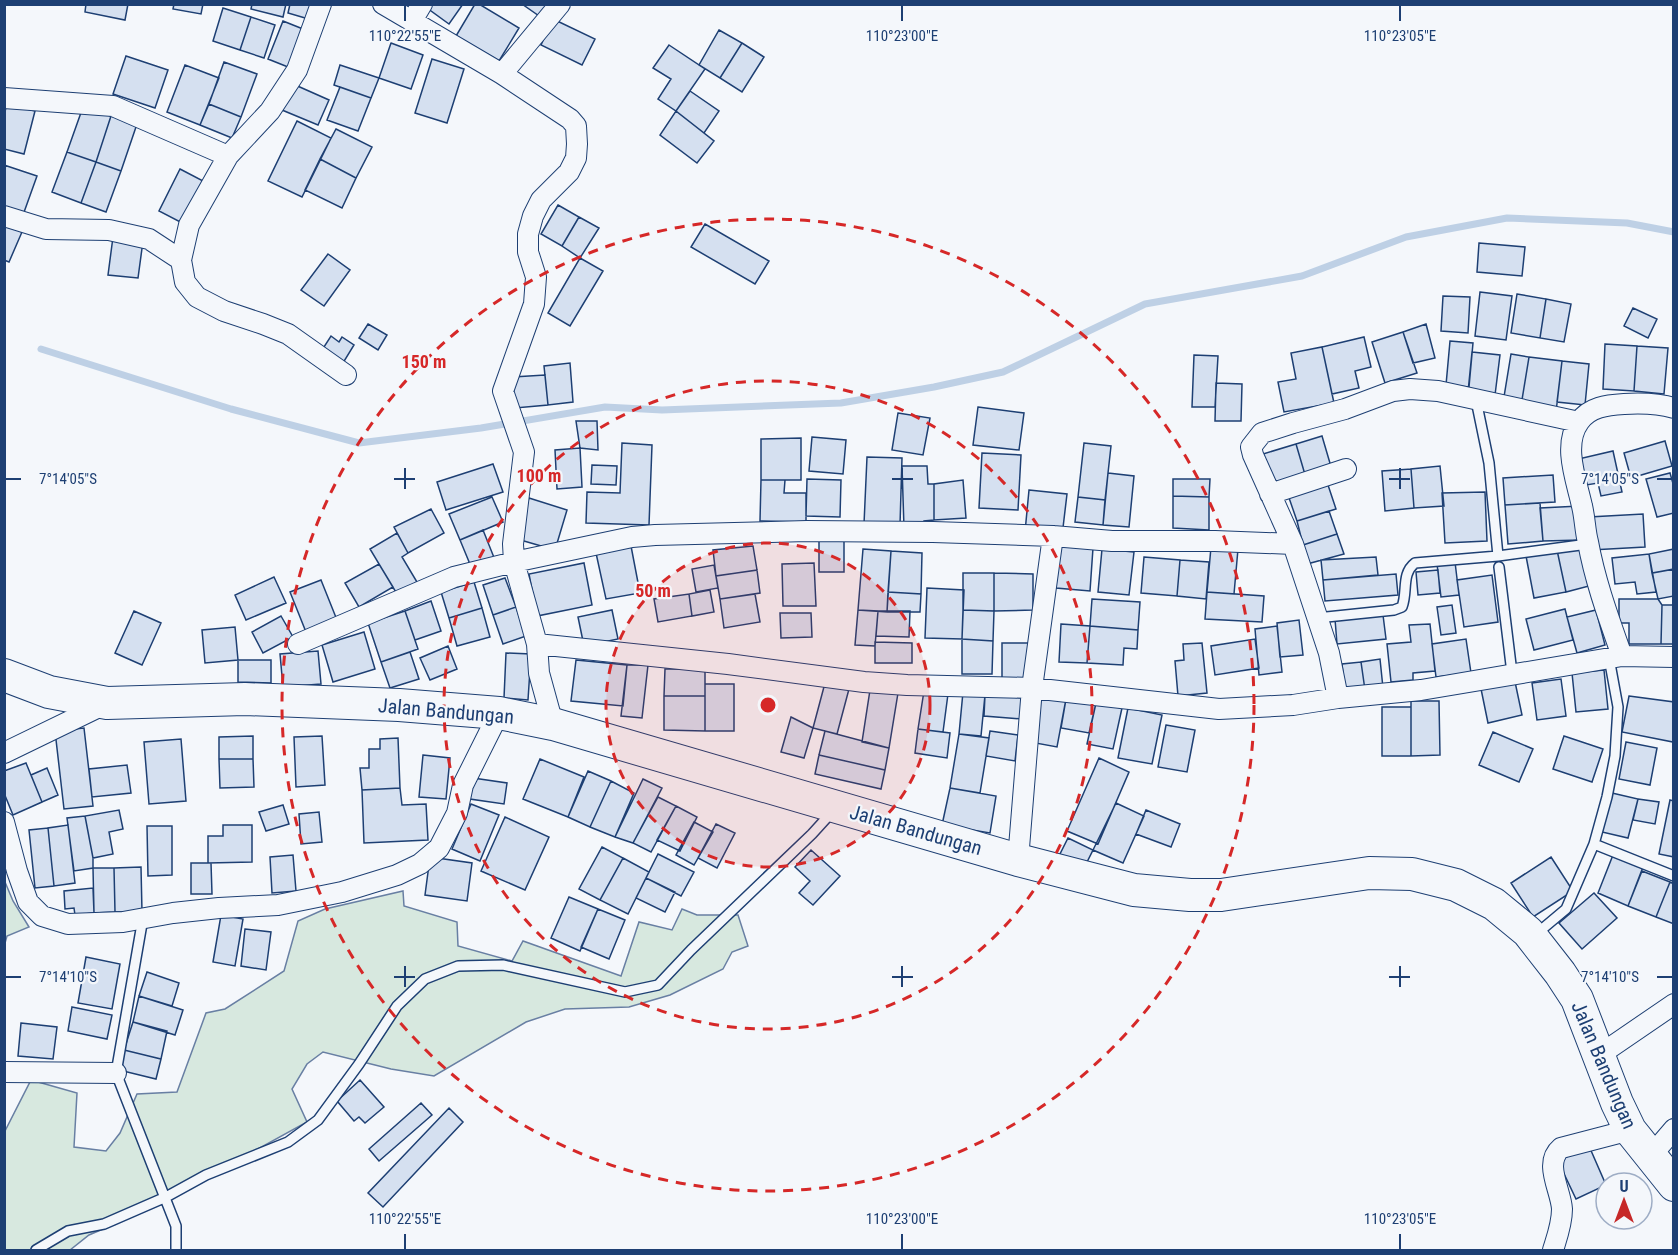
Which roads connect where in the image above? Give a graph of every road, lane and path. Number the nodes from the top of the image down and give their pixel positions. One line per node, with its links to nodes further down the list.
1 (321, 4): 7 (street)
2 (383, 4): 4 (street)
3 (560, 4): 5 (street)
4 (417, 13): 5 (street)
5 (502, 74): 20 (street)
6 (4, 98): 7 (street)
7 (228, 156): 9 (street)
8 (4, 216): 9 (street)
9 (181, 260): 10 (street)
10 (346, 375)
11 (1476, 400): 13 (street); 15 (street); 19 (lane)
12 (1672, 405): 13 (street)
13 (1579, 422): 18 (street)
14 (1346, 469): 15 (street)
15 (1270, 494): 17 (street)
16 (1053, 536): 17 (street); 20 (street); 29 (street)
17 (1293, 544): 22 (street)
18 (1588, 544): 19 (lane); 25 (street)
19 (1498, 556): 22 (lane)
20 (514, 562): 23 (street); 24 (street)
21 (1499, 567): 27 (lane)
22 (1317, 618): 30 (street)
23 (298, 644)
24 (537, 644): 29 (street); 33 (street)
25 (1616, 657): 26 (street); 27 (street); 37 (lane)
26 (1674, 657)
27 (1512, 673): 30 (street)
28 (4, 675): 31 (main road, Jalan Bandungan)
29 (1032, 688): 30 (street); 38 (street)
30 (1338, 698)
31 (107, 704): 32 (main road, Jalan Bandungan); 34 (street)
32 (499, 713): 33 (main road, Jalan Bandungan); 40 (street)
33 (554, 724): 35 (main road, Jalan Bandungan)
34 (4, 753)
35 (837, 807): 38 (main road, Jalan Bandungan); 50 (lane)
36 (4, 822): 40 (street)
37 (1594, 844): 39 (lane); 41 (lane)
38 (1018, 860): 41 (main road, Jalan Bandungan)
39 (1674, 876)
40 (143, 918): 45 (lane)
41 (1532, 938): 43 (main road, Jalan Bandungan)
42 (1674, 1004): 43 (street)
43 (1598, 1056): 47 (main road, Jalan Bandungan)
44 (4, 1072): 45 (street)
45 (116, 1073): 50 (lane)
46 (1674, 1129): 48 (street)
47 (1630, 1130): 48 (main road, Jalan Bandungan); 53 (street)
48 (1650, 1157): 49 (main road, Jalan Bandungan)
49 (1674, 1185)
50 (166, 1197): 51 (lane); 52 (lane)
51 (36, 1251)
52 (176, 1251)
53 (1553, 1251)

